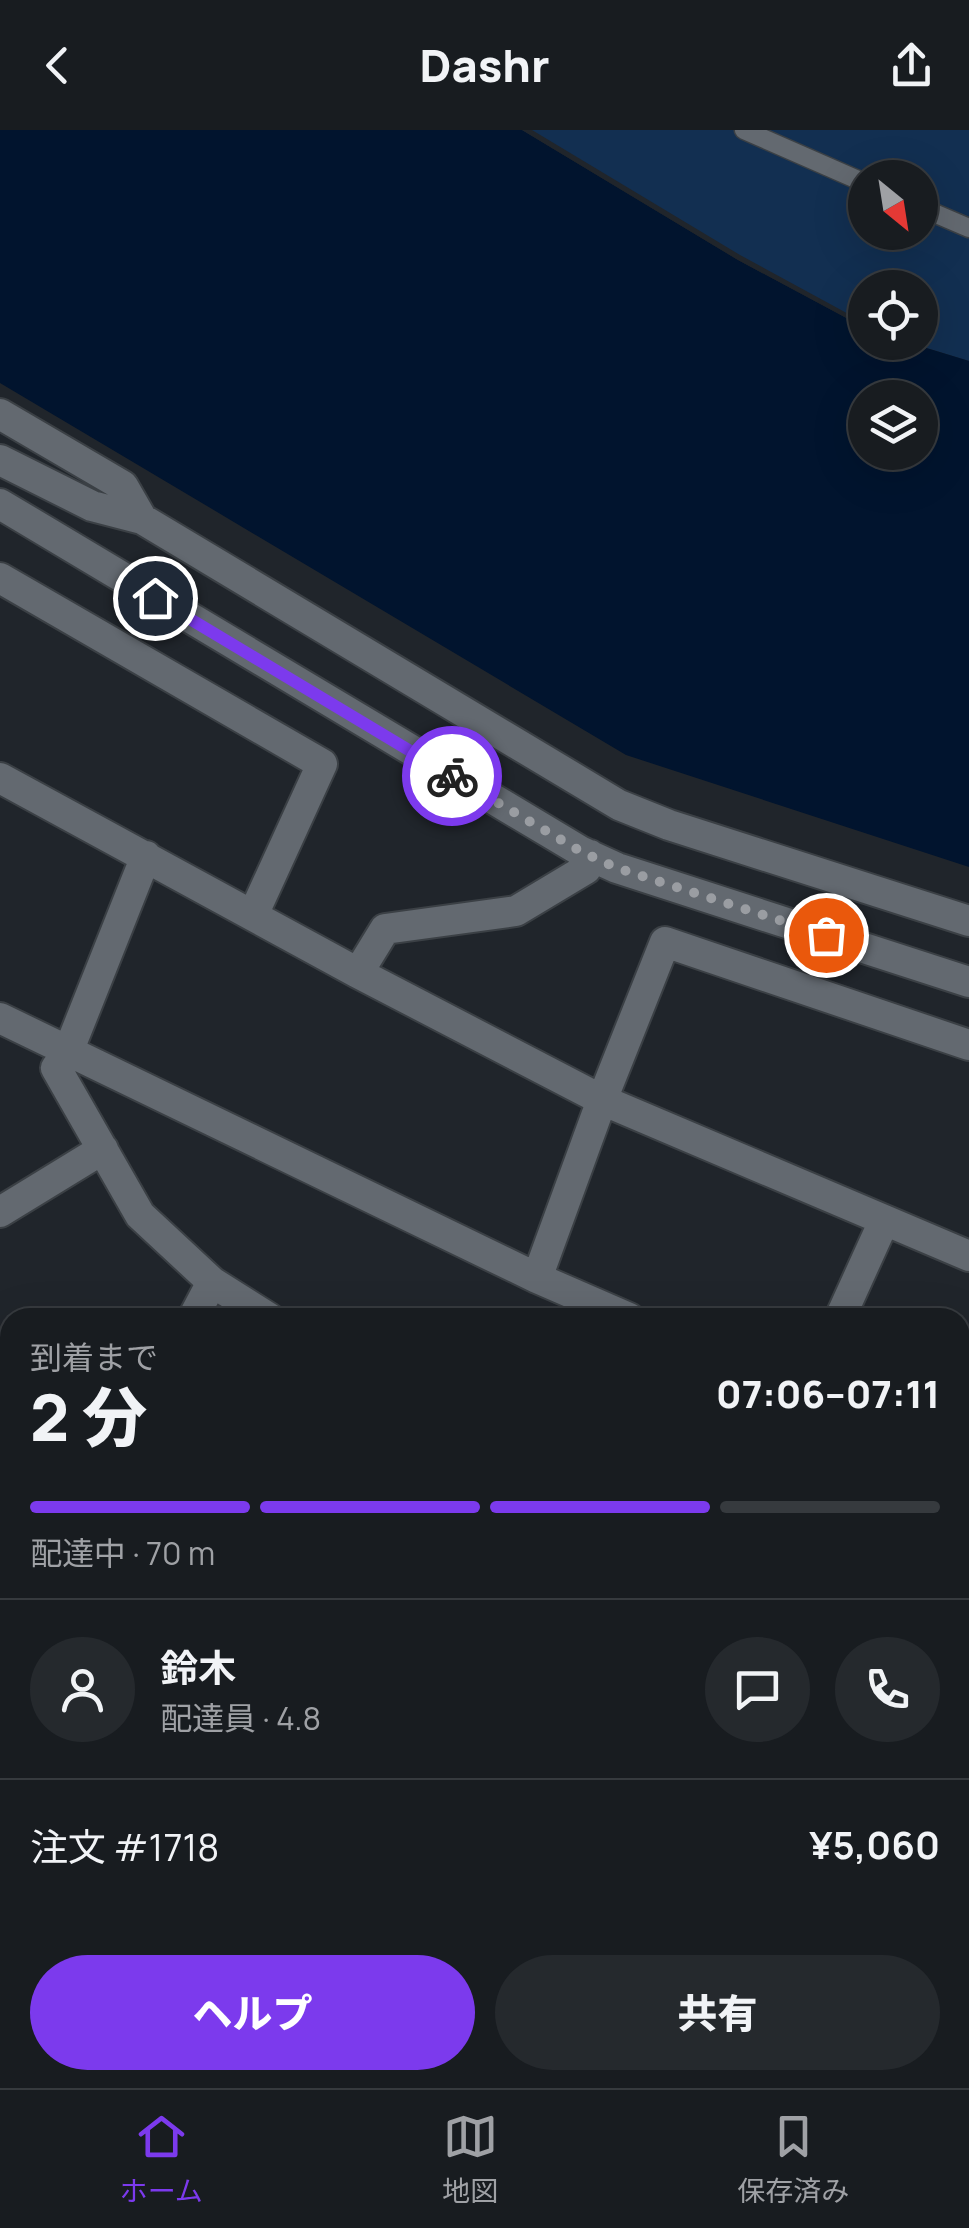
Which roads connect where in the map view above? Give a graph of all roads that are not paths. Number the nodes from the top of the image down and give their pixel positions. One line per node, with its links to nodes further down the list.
1 (744, 130): 2 (lane)
2 (848, 176)
3 (938, 215): 4 (lane)
4 (969, 228)
5 (0, 414): 8 (street)
6 (0, 460): 8 (street)
7 (0, 504): 12 (street)
8 (142, 519): 14 (street)
9 (0, 578): 13 (street)
10 (0, 778): 11 (street)
11 (146, 856): 13 (street); 19 (street)
12 (590, 856): 15 (street); 16 (street)
13 (254, 915): 15 (street)
14 (969, 921)
15 (358, 973): 20 (street)
16 (969, 982)
17 (0, 1018): 19 (street)
18 (969, 1044): 20 (street)
19 (68, 1052): 21 (street); 25 (street)
20 (602, 1100): 23 (street); 25 (street)
21 (102, 1149): 22 (street); 26 (street)
22 (0, 1212)
23 (884, 1221): 24 (street); 30 (street)
24 (969, 1256)
25 (537, 1278): 29 (street)
26 (212, 1282): 27 (street); 28 (street)
27 (198, 1308)
28 (252, 1308)
29 (606, 1308)
30 (845, 1308)

